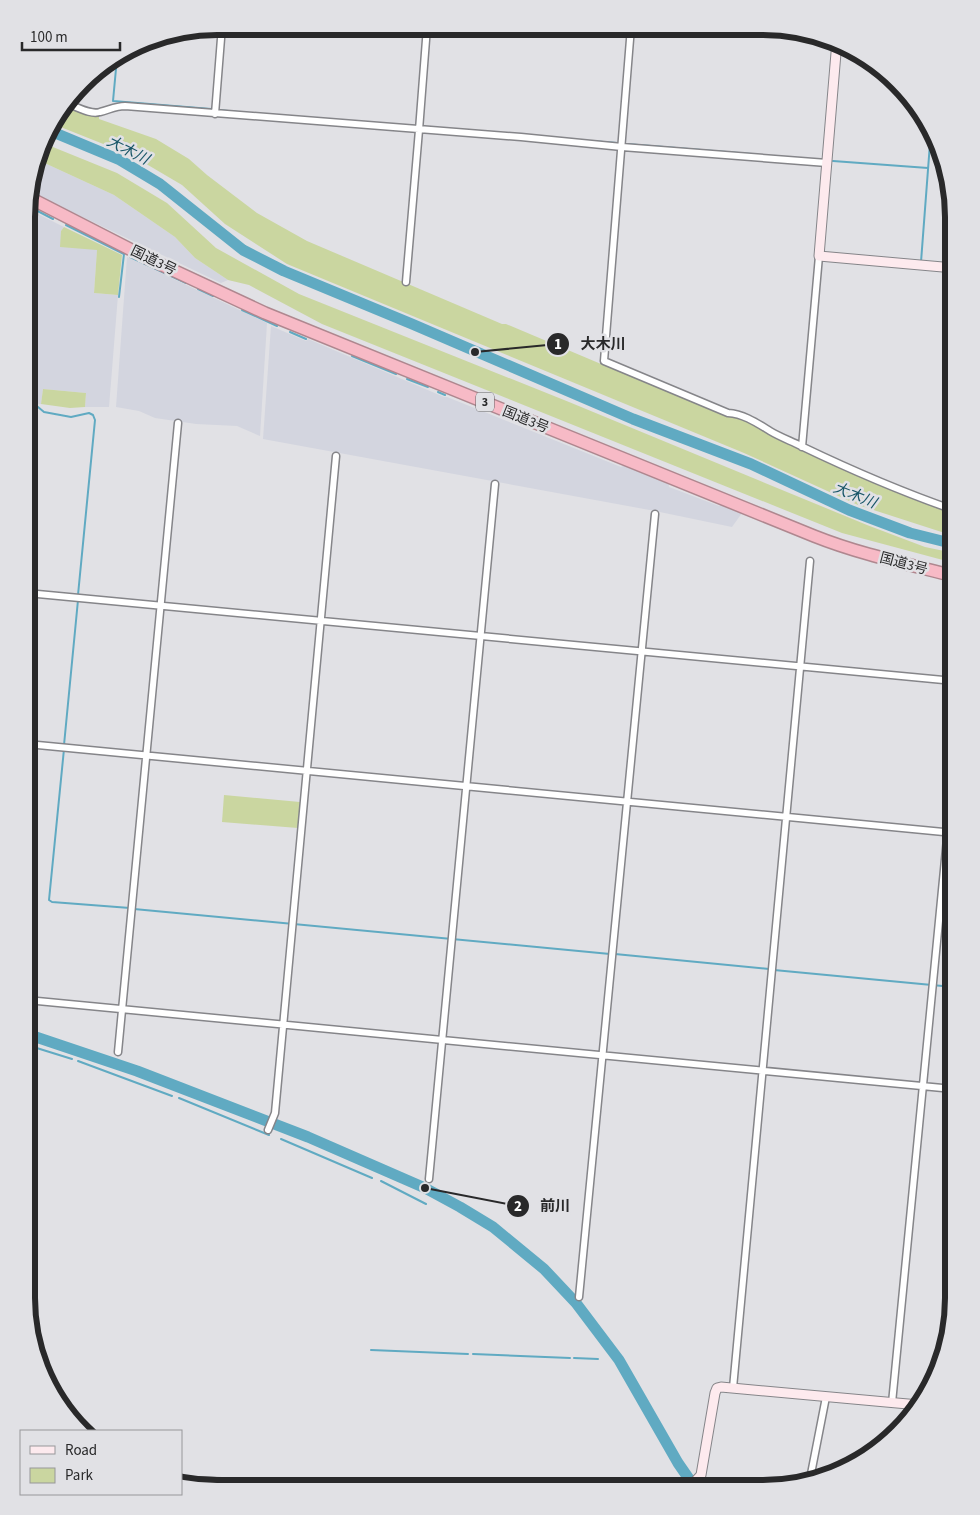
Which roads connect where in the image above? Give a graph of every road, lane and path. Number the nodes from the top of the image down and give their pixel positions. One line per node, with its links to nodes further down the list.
1 (221, 35): 6 (street)
2 (426, 35): 7 (street)
3 (630, 35): 8 (street)
4 (836, 51): 9 (street)
5 (73, 106): 6 (street)
6 (214, 114): 7 (street)
7 (419, 130): 8 (street); 13 (street)
8 (622, 147): 9 (street); 15 (street)
9 (827, 163): 11 (street)
10 (36, 201): 21 (highway, 国道3号 / 3)
11 (819, 256): 12 (street); 15 (street)
12 (945, 267)
13 (406, 282)
14 (178, 423): 23 (street)
15 (802, 447): 18 (street)
16 (336, 456): 24 (street)
17 (495, 484): 25 (street)
18 (945, 507)
19 (655, 514): 26 (street)
20 (810, 561): 27 (street)
21 (945, 574)
22 (35, 594): 23 (street)
23 (161, 606): 24 (street); 30 (street)
24 (321, 621): 25 (street); 31 (street)
25 (481, 636): 26 (street); 32 (street)
26 (641, 652): 27 (street); 33 (street)
27 (800, 666): 28 (street); 34 (street)
28 (945, 680)
29 (35, 745): 30 (street)
30 (146, 756): 31 (street); 38 (street)
31 (306, 772): 32 (street); 39 (street)
32 (466, 786): 33 (street); 40 (street)
33 (626, 802): 34 (street); 42 (street)
34 (786, 817): 35 (street); 43 (street)
35 (945, 832)
36 (945, 881): 44 (street)
37 (35, 1001): 38 (street)
38 (122, 1009): 39 (street); 41 (street)
39 (282, 1025): 40 (street); 46 (street)
40 (443, 1040): 42 (street); 47 (street)
41 (118, 1052)
42 (603, 1056): 43 (street); 48 (street)
43 (763, 1071): 44 (street); 49 (street)
44 (923, 1086): 45 (street); 51 (street)
45 (945, 1088)
46 (268, 1130)
47 (429, 1179)
48 (579, 1297)
49 (733, 1388): 50 (street); 54 (street)
50 (826, 1397): 51 (street); 53 (street)
51 (892, 1403): 52 (street)
52 (910, 1404)
53 (811, 1474)
54 (697, 1480)

